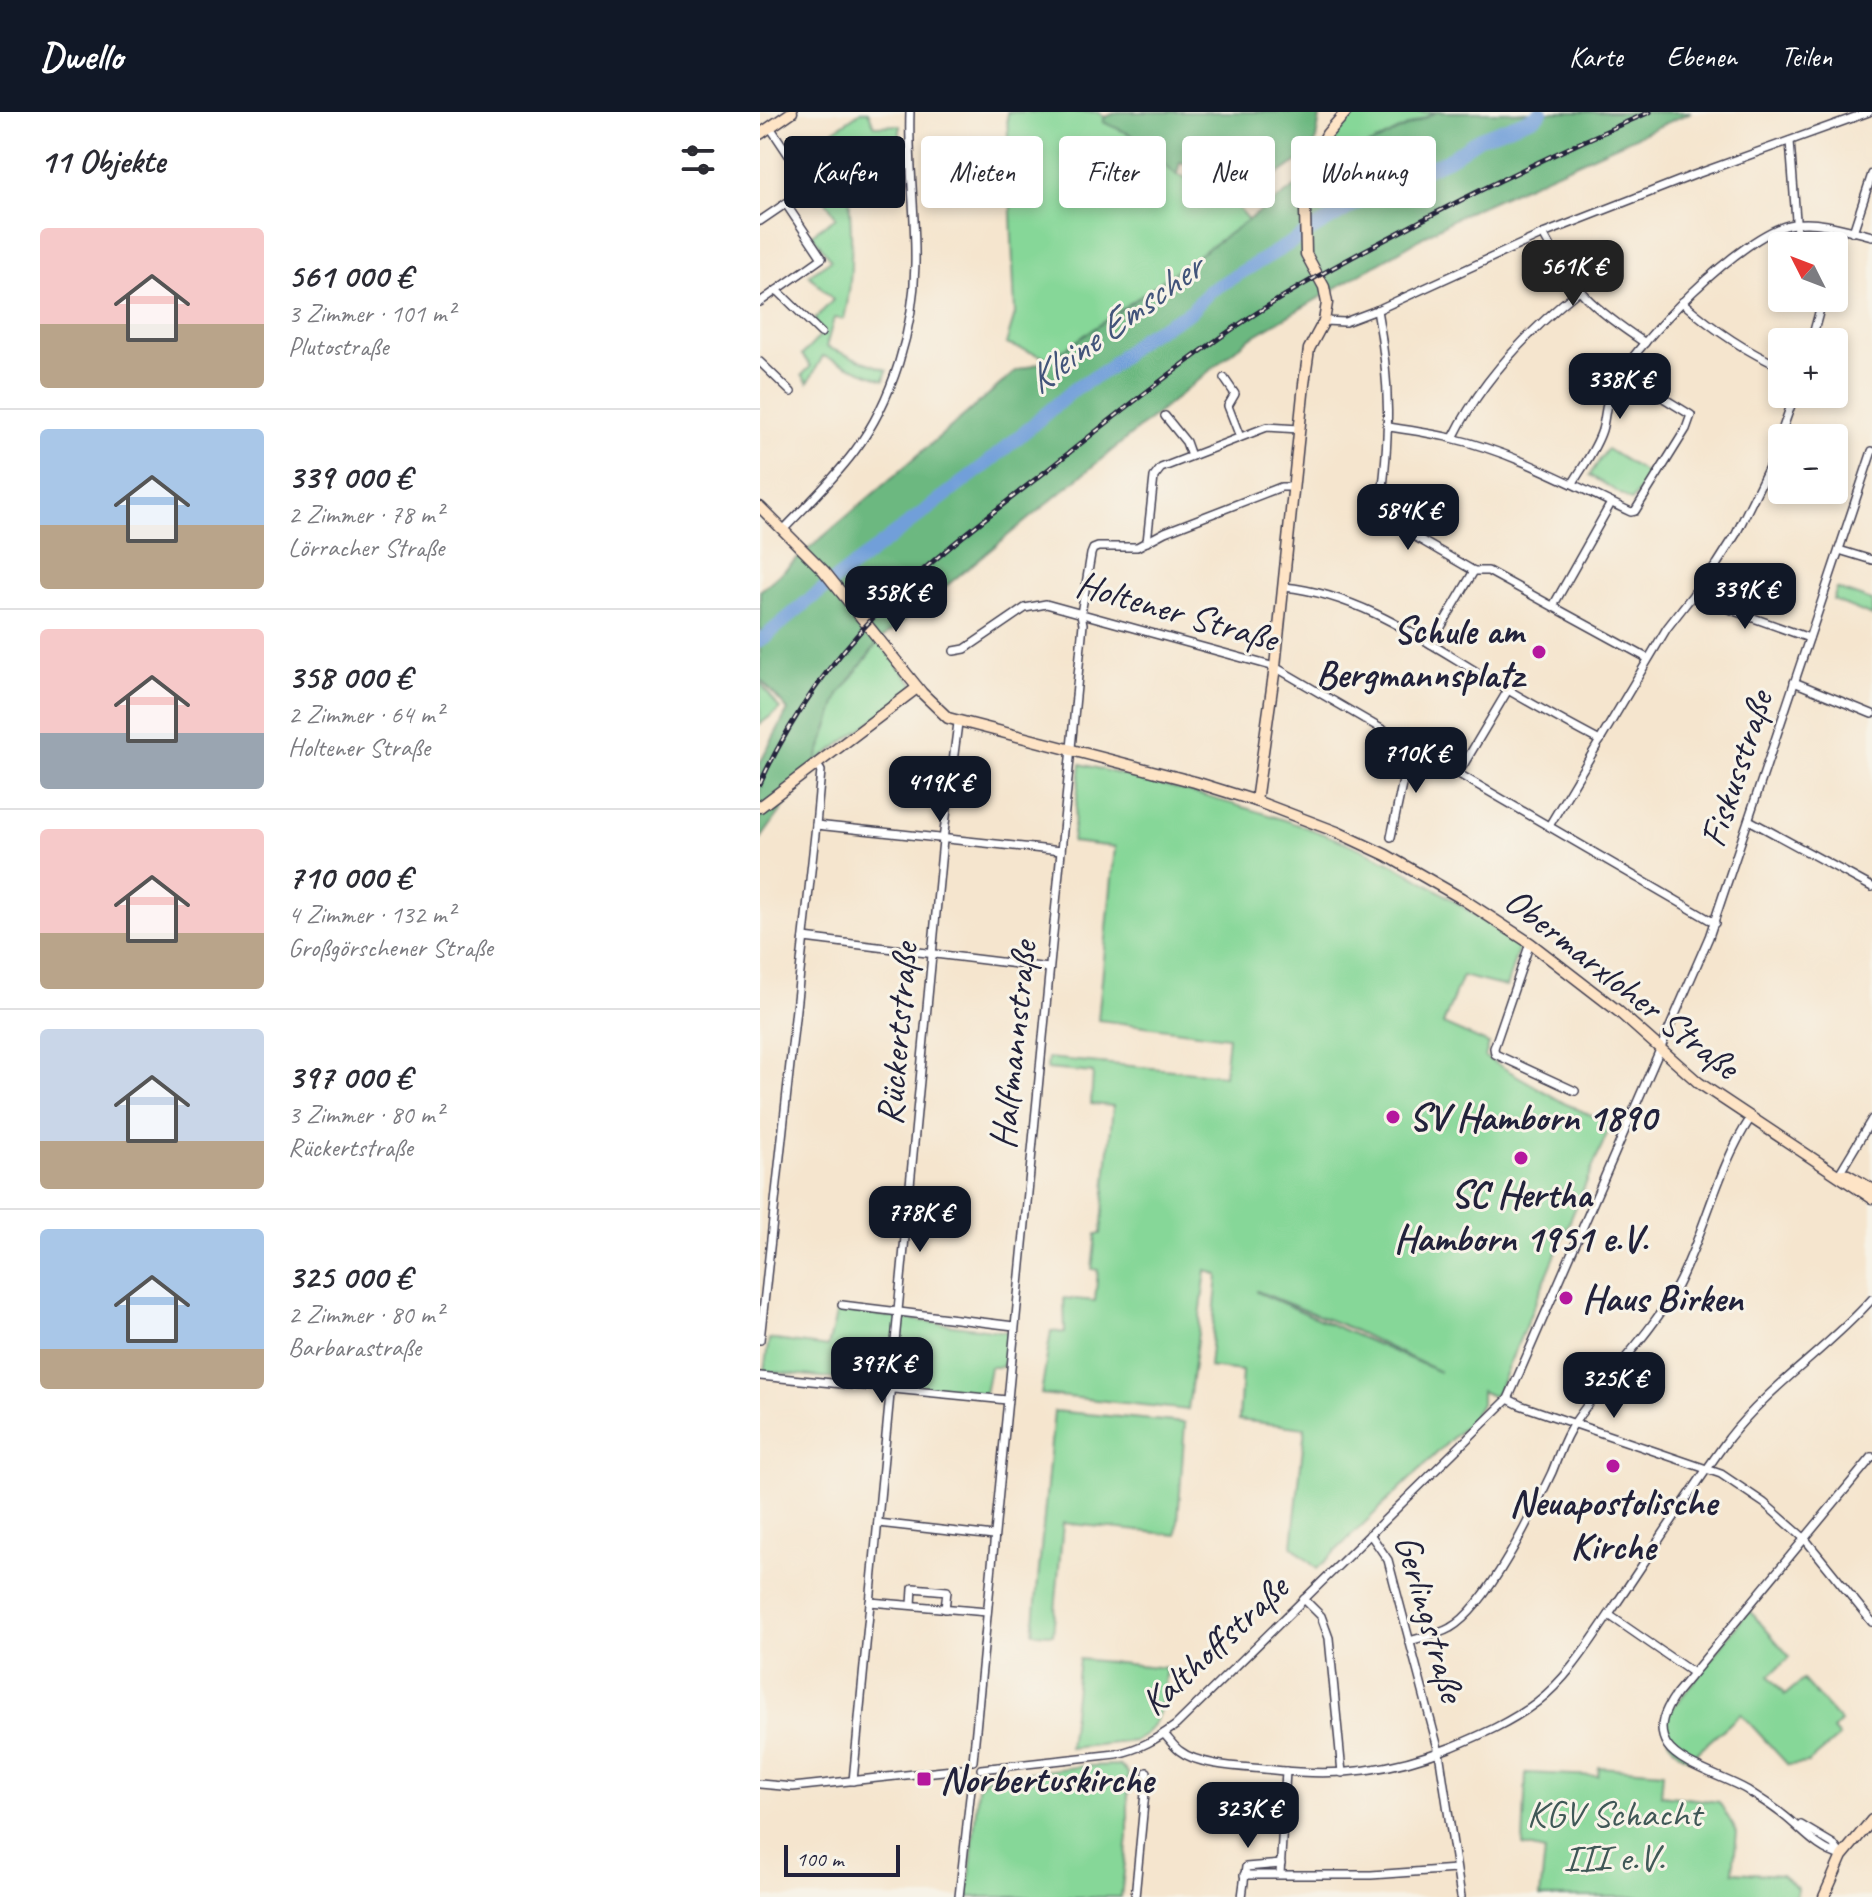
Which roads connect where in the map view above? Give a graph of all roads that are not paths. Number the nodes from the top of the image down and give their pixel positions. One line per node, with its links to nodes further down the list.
1 (792, 112): 5 (street)
2 (910, 112): 45 (street)
3 (1346, 112): 25 (street)
4 (1869, 112): 7 (street)
5 (770, 127): 6 (street); 8 (street)
6 (760, 134)
7 (1790, 141): 13 (street); 18 (street)
8 (784, 148)
9 (1872, 174): 17 (street)
10 (784, 205): 12 (street)
11 (789, 208): 20 (street)
12 (760, 221)
13 (1795, 223): 14 (street); 15 (street); 23 (street)
14 (1842, 229): 16 (street); 17 (street)
15 (1796, 232)
16 (1841, 232)
17 (1855, 232): 19 (street)
18 (1543, 234): 21 (street); 24 (street)
19 (1872, 238)
20 (777, 290): 22 (street); 26 (street)
21 (1578, 291): 27 (street); 38 (street)
22 (760, 302)
23 (1682, 302): 27 (street); 28 (street)
24 (1377, 310): 25 (street); 35 (street)
25 (1324, 321): 36 (street)
26 (821, 333)
27 (1645, 343): 30 (street)
28 (1768, 360)
29 (760, 362): 32 (street)
30 (1621, 372): 41 (street); 43 (street)
31 (1224, 378): 37 (street)
32 (791, 392)
33 (1790, 408): 51 (street)
34 (1165, 416): 40 (street)
35 (1389, 427): 38 (street); 49 (street)
36 (1299, 429): 37 (street); 42 (street)
37 (1240, 437): 40 (street)
38 (1453, 438): 41 (street)
39 (1872, 451): 47 (street, Fiskusstraße)
40 (1191, 456): 46 (street)
41 (1573, 483): 43 (street)
42 (1293, 487): 46 (street, Halfmannstraße); 50 (street)
43 (1611, 503): 52 (street)
44 (760, 507): 45 (street)
45 (784, 529): 60 (street)
46 (1147, 542): 53 (street, Halfmannstraße)
47 (1839, 550): 48 (street); 54 (street, Fiskusstraße)
48 (1872, 560)
49 (1474, 571): 52 (street); 55 (street)
50 (1284, 587): 55 (street); 58 (street)
51 (1694, 593): 54 (street); 57 (street)
52 (1553, 606): 57 (street)
53 (1081, 614): 56 (street, Holtener Straße); 58 (street, Holtener Straße); 66 (street, Halfmannstraße)
54 (1809, 638): 59 (street, Fiskusstraße)
55 (1431, 644): 61 (street)
56 (954, 651)
57 (1647, 658): 64 (street)
58 (1275, 667): 65 (street, Holtener Straße); 69 (street)
59 (1794, 682): 62 (street); 71 (street, Fiskusstraße)
60 (917, 688): 63 (street, Obermarxloher Straße); 67 (street)
61 (1508, 690): 64 (street); 68 (street)
62 (1872, 714)
63 (958, 723): 66 (street, Obermarxloher Straße); 75 (street, Rückertstraße)
64 (1600, 741): 73 (street)
65 (1410, 747): 68 (street, Holtener Straße); 74 (street)
66 (1071, 752): 69 (street, Obermarxloher Straße); 76 (street, Halfmannstraße)
67 (816, 762): 70 (street); 72 (street)
68 (1458, 774): 73 (street, Holtener Straße)
69 (1256, 801): 80 (street, Obermarxloher Straße)
70 (760, 807)
71 (1749, 820): 77 (street); 78 (street, Fiskusstraße)
72 (816, 825): 75 (street); 79 (street)
73 (1549, 826): 78 (street, Holtener Straße)
74 (1391, 837)
75 (943, 840): 76 (street); 81 (street, Rückertstraße)
76 (1061, 851): 82 (street, Halfmannstraße)
77 (1872, 887)
78 (1715, 923): 83 (street, Gerlingstraße)
79 (804, 938): 81 (street); 94 (street)
80 (1530, 943): 83 (street, Obermarxloher Straße); 84 (street)
81 (933, 955): 82 (street); 92 (street, Rückertstraße)
82 (1049, 968): 93 (street, Halfmannstraße)
83 (1661, 1050): 85 (street, Obermarxloher Straße); 97 (street, Gerlingstraße)
84 (1575, 1091)
85 (1750, 1119): 87 (street, Obermarxloher Straße); 99 (street)
86 (1872, 1119): 87 (street)
87 (1839, 1174): 88 (street, Obermarxloher Straße); 89 (street, Obermarxloher Straße)
88 (1872, 1189)
89 (1872, 1198)
90 (1872, 1299): 101 (street)
91 (842, 1305): 92 (street)
92 (899, 1311): 93 (street); 96 (street, Rückertstraße)
93 (1014, 1326): 98 (street, Halfmannstraße)
94 (760, 1340)
95 (760, 1376): 96 (street)
96 (891, 1390): 98 (street); 102 (street, Rückertstraße)
97 (1508, 1399): 99 (street); 103 (street, Gerlingstraße)
98 (1007, 1400): 104 (street, Halfmannstraße)
99 (1574, 1423): 101 (street); 113 (street)
100 (1872, 1457): 105 (street)
101 (1708, 1468): 105 (street); 111 (street)
102 (878, 1523): 104 (street); 107 (street, Rückertstraße)
103 (1370, 1534): 106 (street, Kalthoffstraße); 113 (street, Gerlingstraße)
104 (994, 1536): 110 (street, Halfmannstraße)
105 (1805, 1539): 112 (street); 114 (street)
106 (1304, 1599): 115 (street, Kalthoffstraße); 122 (street)
107 (870, 1602): 108 (street); 124 (street, Rückertstraße)
108 (912, 1605): 109 (street); 109 (street)
109 (945, 1609): 110 (street)
110 (987, 1612): 117 (street, Halfmannstraße)
111 (1609, 1615): 114 (street); 116 (street)
112 (1872, 1622)
113 (1409, 1641): 116 (street, Gerlingstraße)
114 (1693, 1673): 127 (street)
115 (1164, 1734): 119 (street, Kalthoffstraße); 120 (street)
116 (1439, 1752): 122 (street); 129 (street, Gerlingstraße)
117 (973, 1761): 118 (street); 119 (street)
118 (962, 1769): 123 (street); 124 (street)
119 (981, 1769): 123 (street)
120 (1286, 1771): 122 (street); 128 (street)
121 (1147, 1772): 133 (street)
122 (1342, 1773)
123 (972, 1779): 132 (street)
124 (853, 1781): 125 (street)
125 (760, 1784)
126 (1872, 1820): 127 (street)
127 (1842, 1856): 136 (street)
128 (1281, 1864): 130 (street); 131 (street)
129 (1456, 1869): 130 (street); 135 (street, Gerlingstraße)
130 (1280, 1874): 131 (street)
131 (1244, 1875): 134 (street)
132 (959, 1897)
133 (1135, 1897)
134 (1242, 1897)
135 (1461, 1897)
136 (1824, 1897)

